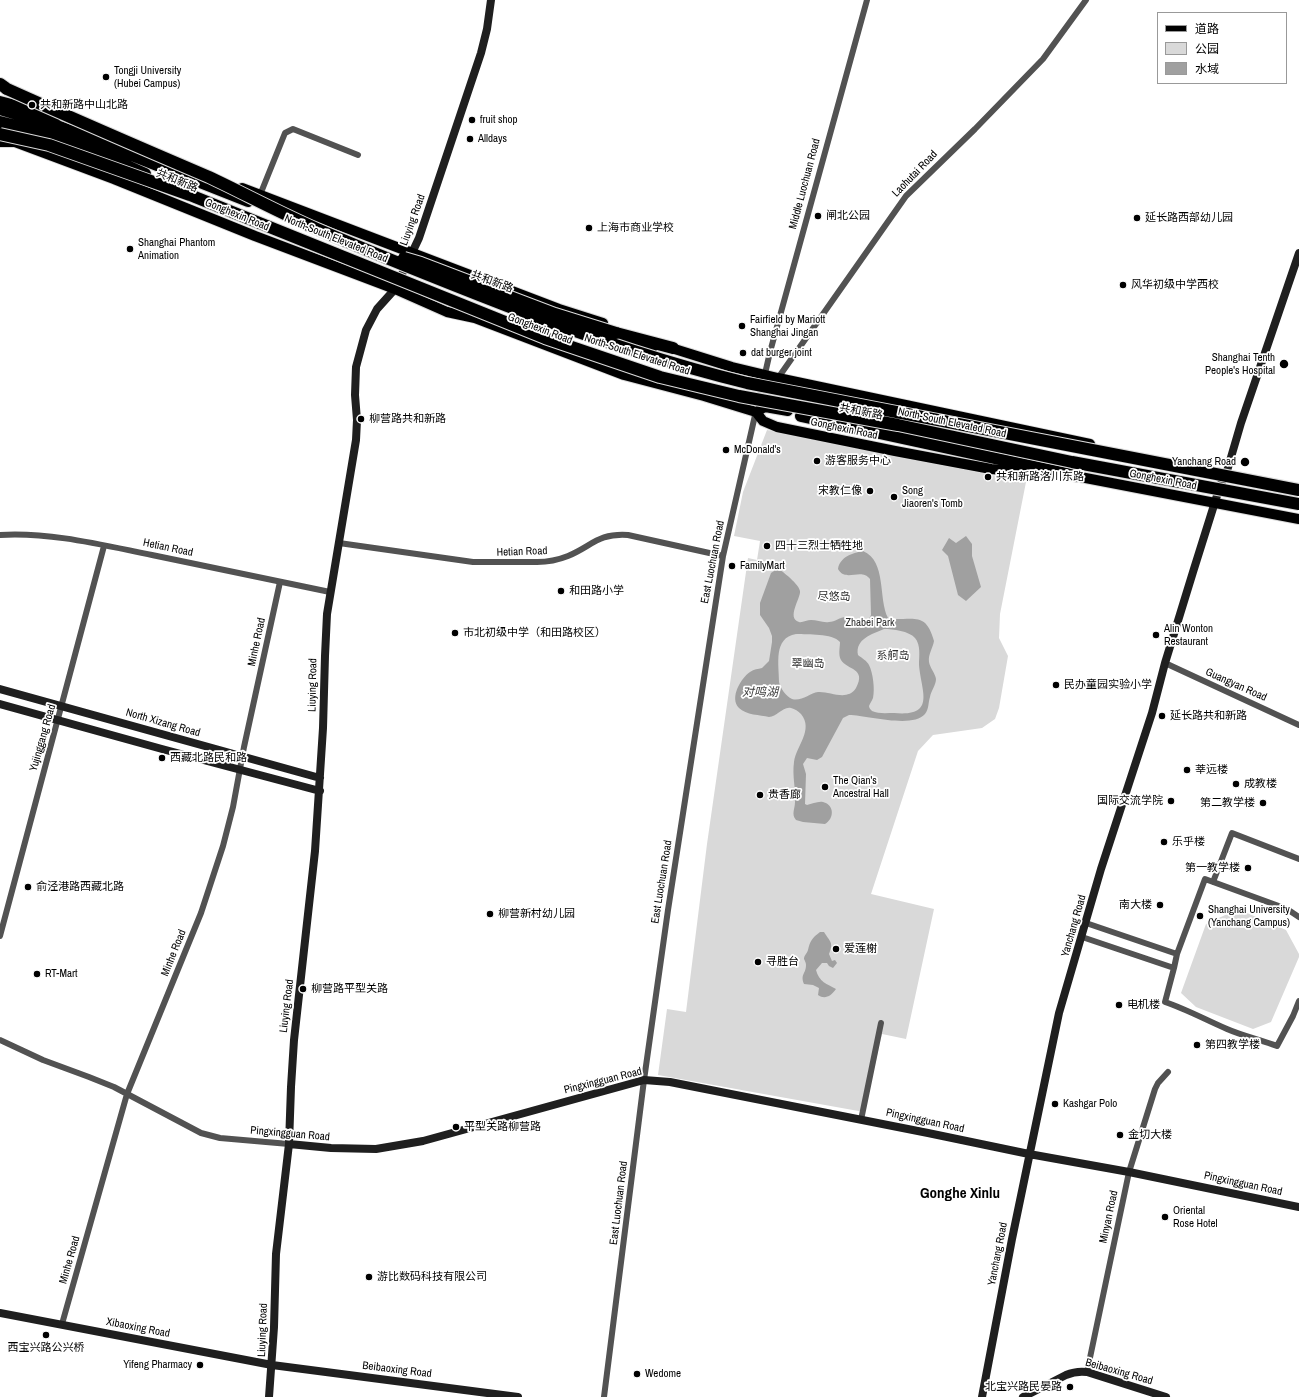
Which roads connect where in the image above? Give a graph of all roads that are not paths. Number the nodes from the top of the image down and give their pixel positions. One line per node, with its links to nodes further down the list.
1 (491, 0): 21 (street, Liuying Road)
2 (867, 0): 25 (street, Middle Luochuan Road)
3 (1086, 0): 26 (street, Laohutai Road)
4 (0, 84): 18 (highway, bridge)
5 (0, 101): 14 (main road)
6 (0, 110): 18 (highway, North-South Elevated Road, bridge)
7 (0, 122): 16 (highway, North-South Elevated Road, bridge)
8 (0, 130): 13 (main road, 共和新路)
9 (0, 134): 11 (main road); 16 (highway, bridge)
10 (0, 142): 11 (main road, Gonghexin Road)
11 (15, 142): 15 (main road, Gonghexin Road)
12 (358, 155): 17 (street)
13 (102, 164): 15 (main road); 22 (main road, 共和新路)
14 (198, 175): 17 (main road); 21 (main road, 共和新路)
15 (114, 179): 22 (main road, Gonghexin Road)
16 (190, 195): 27 (highway, North-South Elevated Road, bridge)
17 (260, 195): 21 (main road)
18 (315, 228): 19 (highway, North-South Elevated Road, bridge)
19 (355, 245): 24 (highway, bridge); 32 (highway, North-South Elevated Road, bridge)
20 (1299, 253): 29 (street, Yanchang Road)
21 (410, 258): 22 (street, Liuying Road); 24 (main road, 共和新路)
22 (396, 286): 23 (main road, 共和新路); 37 (street, Liuying Road)
23 (475, 318): 28 (main road, Gonghexin Road)
24 (673, 348): 25 (main road, Gonghexin Road)
25 (765, 375): 26 (main road, Gonghexin Road); 28 (street, East Luochuan Road)
26 (778, 378): 29 (main road, Gonghexin Road)
27 (739, 396): 30 (highway, bridge); 34 (highway, North-South Elevated Road, bridge)
28 (756, 412): 30 (main road, 共和新路); 30 (main road, Gonghexin Road); 39 (street, East Luochuan Road)
29 (1227, 471): 31 (main road, Gonghexin Road); 33 (street, Yanchang Road)
30 (1077, 476): 33 (main road, Gonghexin Road)
31 (1299, 484)
32 (1299, 490)
33 (1215, 502): 35 (main road, Gonghexin Road); 42 (street, Yanchang Road)
34 (1299, 504)
35 (1299, 519)
36 (0, 535): 38 (street, Hetian Road)
37 (339, 543): 39 (street, Hetian Road); 41 (street, Liuying Road)
38 (104, 546): 40 (street, Hetian Road); 45 (street, Yujinggang Road)
39 (723, 556): 65 (street, East Luochuan Road)
40 (280, 582): 41 (street, Hetian Road); 48 (street, Minhe Road)
41 (330, 592): 50 (street, Liuying Road)
42 (1165, 663): 47 (street, Guangyan Road); 55 (street, Yanchang Road)
43 (0, 689): 45 (street, North Xizang Road)
44 (0, 704): 46 (street)
45 (62, 706): 46 (street, Yujinggang Road); 48 (street, North Xizang Road)
46 (58, 720): 49 (street); 56 (street, Yujinggang Road)
47 (1299, 725)
48 (242, 756): 49 (street, Minhe Road); 50 (street, North Xizang Road)
49 (240, 770): 51 (street); 66 (street, Minhe Road)
50 (320, 778): 51 (street, Liuying Road)
51 (320, 791): 68 (street, Liuying Road)
52 (1299, 859): 53 (street)
53 (1213, 882): 54 (street); 58 (street)
54 (1299, 917)
55 (1086, 923): 57 (street, Yanchang Road); 58 (street)
56 (0, 936)
57 (1082, 937): 59 (street); 69 (street, Yanchang Road)
58 (1177, 954): 59 (street)
59 (1174, 968): 61 (street)
60 (1299, 1001): 61 (street)
61 (1296, 1017)
62 (881, 1022): 67 (street)
63 (0, 1040): 66 (street, Pingxingguan Road)
64 (1168, 1072): 70 (street, Minyan Road)
65 (644, 1080): 67 (street, Pingxingguan Road); 68 (street, Pingxingguan Road); 78 (street, East Luochuan Road)
66 (127, 1094): 68 (street, Pingxingguan Road); 73 (street, Minhe Road)
67 (861, 1120): 69 (street, Pingxingguan Road)
68 (289, 1144): 74 (street, Liuying Road)
69 (1029, 1154): 70 (street, Pingxingguan Road); 79 (street, Yanchang Road)
70 (1129, 1172): 71 (street, Pingxingguan Road); 75 (street, Minyan Road)
71 (1299, 1207)
72 (0, 1313): 73 (street, Xibaoxing Road)
73 (62, 1324): 74 (street, Xibaoxing Road)
74 (272, 1365): 76 (street, Liuying Road); 77 (street, Beibaoxing Road)
75 (1087, 1372): 80 (street, Beibaoxing Road); 81 (street, Beibaoxing Road)
76 (269, 1397)
77 (518, 1397)
78 (604, 1397)
79 (982, 1397)
80 (1023, 1397)
81 (1166, 1397)

